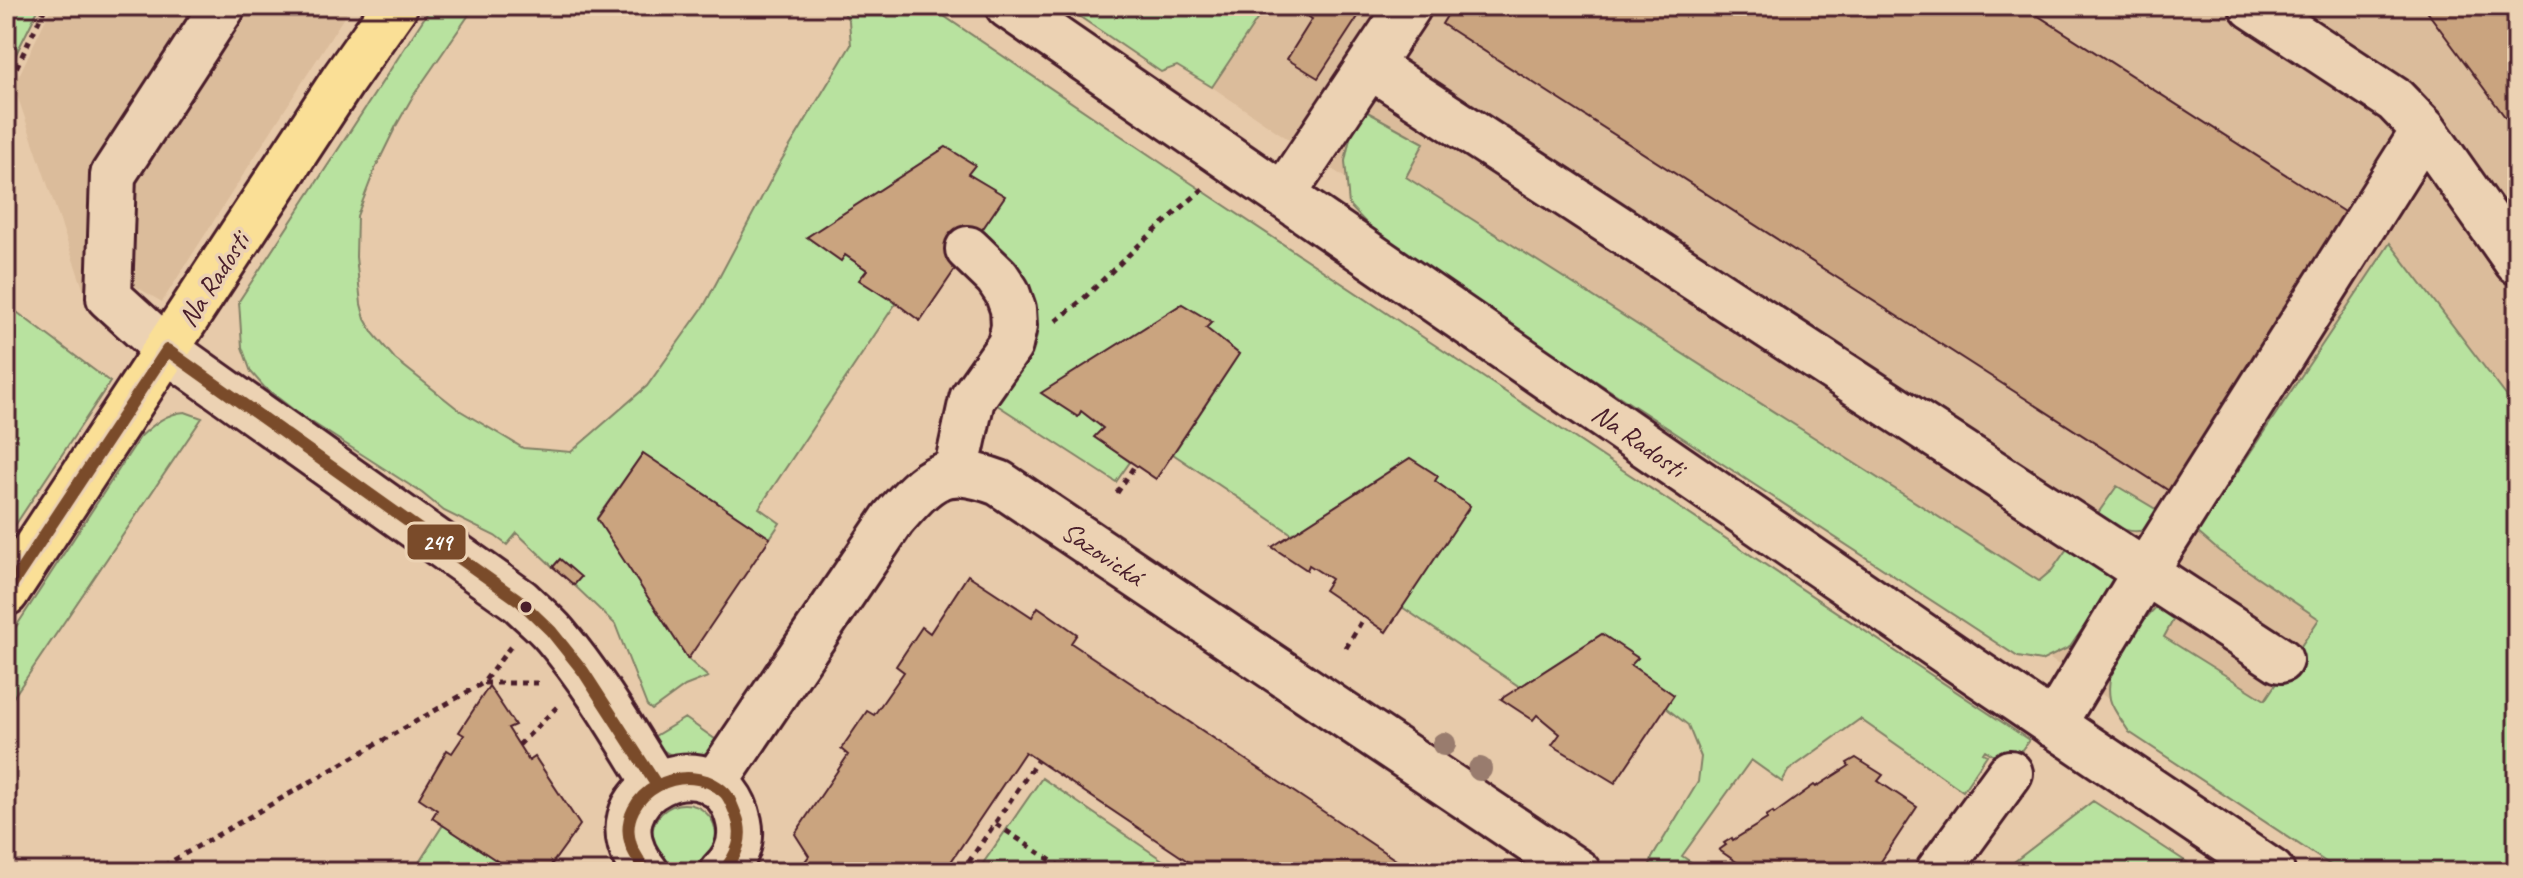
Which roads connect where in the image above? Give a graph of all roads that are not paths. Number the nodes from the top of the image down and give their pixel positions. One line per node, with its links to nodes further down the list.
1 (223, 6): 11 (street)
2 (395, 6): 11 (main road, Na Radosti)
3 (1008, 6): 8 (street, Na Radosti)
4 (1409, 6): 6 (street)
5 (2254, 6): 7 (street)
6 (1370, 66): 8 (street); 13 (street)
7 (2424, 130): 10 (street); 13 (street)
8 (1283, 195): 16 (street, Na Radosti)
9 (968, 249): 12 (street)
10 (2517, 262)
11 (167, 350): 14 (main road, Na Radosti); 18 (street)
12 (956, 472): 19 (street); 22 (street, Sazovická)
13 (2145, 572): 15 (street); 16 (street)
14 (6, 593)
15 (2280, 660)
16 (2053, 725): 24 (street, Na Radosti)
17 (2010, 773): 23 (street)
18 (656, 784): 19 (street); 20 (street)
19 (714, 784): 21 (street)
20 (646, 872)
21 (722, 872)
22 (1578, 872)
23 (1938, 872)
24 (2272, 872)

